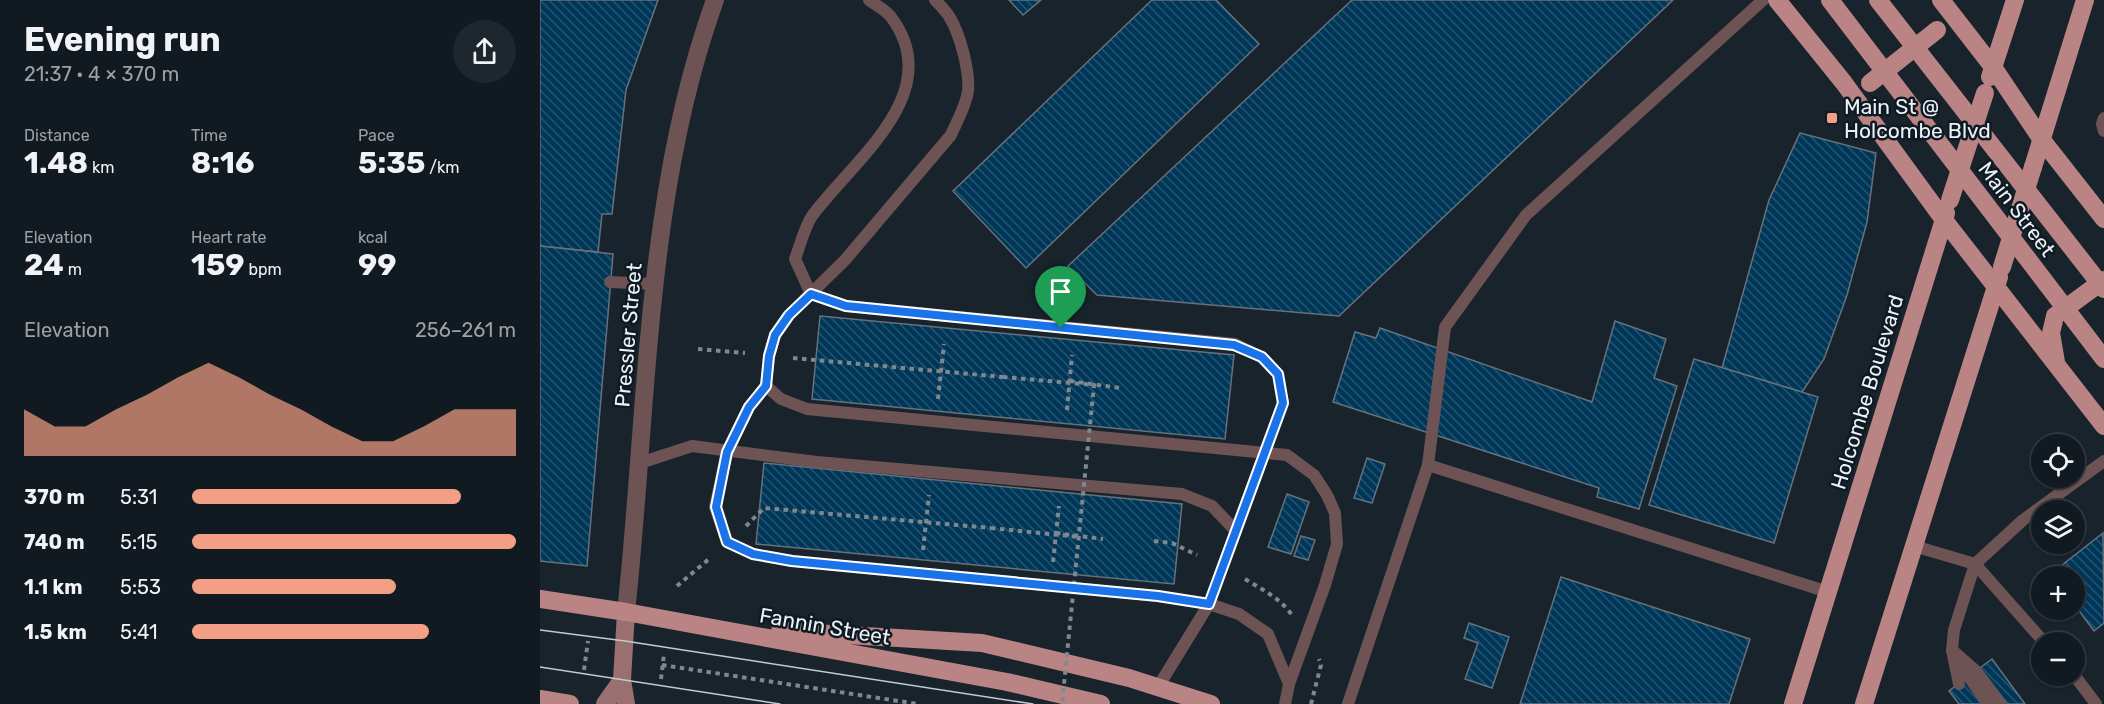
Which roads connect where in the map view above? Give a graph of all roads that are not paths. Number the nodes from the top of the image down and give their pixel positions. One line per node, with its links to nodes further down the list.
1 (715, 0): 20 (street, Pressler Street)
2 (869, 0): 23 (lane)
3 (935, 0): 23 (lane)
4 (1763, 0): 32 (lane)
5 (1777, 0): 12 (main road)
6 (1830, 0): 24 (main road, Main Street)
7 (1878, 0): 22 (main road, Main Street)
8 (2015, 0): 11 (main road, Holcombe Boulevard)
9 (2085, 0): 15 (main road)
10 (1944, 4): 11 (main road); 12 (main road, bridge)
11 (1993, 67): 15 (main road); 17 (main road, Holcombe Boulevard, bridge)
12 (1844, 83): 17 (main road)
13 (2104, 118): 14 (lane)
14 (2104, 130)
15 (2042, 140): 16 (main road); 21 (main road, bridge)
16 (2103, 217)
17 (1944, 220): 21 (main road); 36 (main road, Holcombe Boulevard)
18 (2104, 280): 25 (main road, bridge)
19 (610, 282): 20 (lane)
20 (655, 284): 31 (street, Pressler Street)
21 (1996, 285): 25 (main road); 34 (main road)
22 (2104, 289)
23 (811, 294): 26 (lane); 29 (lane)
24 (2104, 359)
25 (2056, 364): 27 (main road)
26 (766, 386): 28 (lane); 29 (lane)
27 (2104, 426)
28 (727, 452): 31 (lane); 33 (lane); 38 (lane)
29 (1263, 453): 33 (lane); 44 (lane)
30 (2104, 461): 35 (lane)
31 (640, 463): 39 (street, Pressler Street)
32 (1428, 465): 36 (lane); 55 (lane)
33 (1236, 531): 38 (lane)
34 (1914, 546): 35 (lane); 57 (main road)
35 (1975, 564): 41 (lane); 42 (lane)
36 (1828, 592): 56 (main road, Holcombe Boulevard)
37 (540, 599): 39 (main road, Fannin Street)
38 (1209, 604): 44 (lane); 47 (lane)
39 (626, 612): 40 (main road, Fannin Street); 43 (street, Pressler Street)
40 (700, 626): 47 (main road); 52 (main road, Fannin Street)
41 (2035, 632)
42 (1952, 650): 45 (lane); 58 (lane); 59 (lane)
43 (622, 680): 50 (street); 51 (street, Pressler Street)
44 (1289, 684): 54 (lane)
45 (1959, 684)
46 (2082, 686): 60 (lane)
47 (1158, 687): 53 (main road)
48 (540, 699): 49 (main road)
49 (570, 704)
50 (605, 704)
51 (626, 704)
52 (1101, 704)
53 (1211, 704)
54 (1285, 704)
55 (1348, 704)
56 (1793, 704)
57 (1864, 704)
58 (1988, 704)
59 (2001, 704)
60 (2096, 704)

